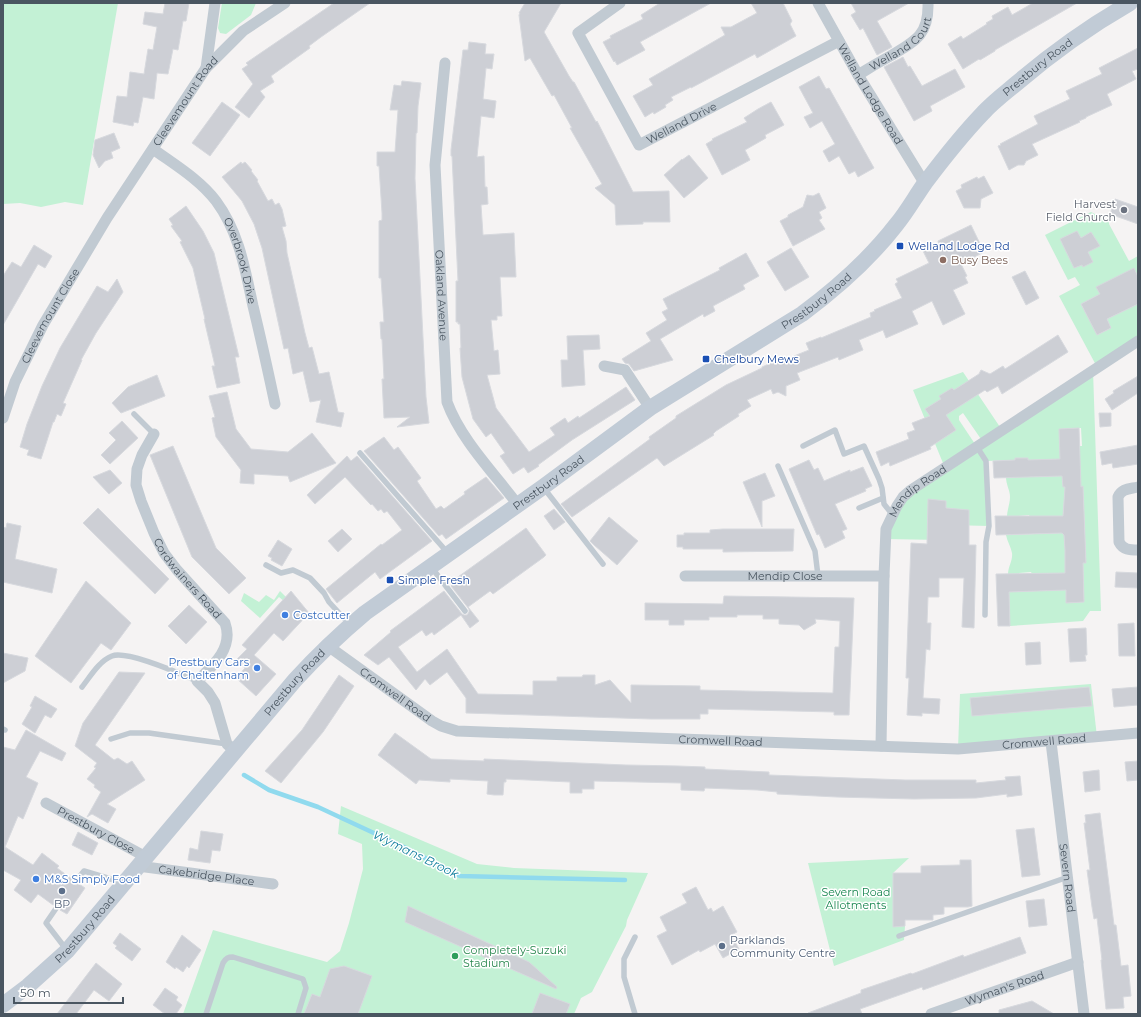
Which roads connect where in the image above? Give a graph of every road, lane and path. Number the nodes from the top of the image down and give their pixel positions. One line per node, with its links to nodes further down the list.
1 (215, 3): 9 (street)
2 (620, 3): 7 (street, Welland Drive)
3 (818, 3): 7 (street, Welland Lodge Road)
4 (928, 3): 10 (street, Welland Court)
5 (1130, 3): 12 (main road, Prestbury Road)
6 (281, 4): 9 (street, Cleevemount Road)
7 (839, 41): 10 (street, Welland Lodge Road)
8 (445, 62): 28 (street, Oakland Avenue)
9 (206, 68): 11 (street, Cleevemount Road)
10 (858, 75): 12 (street, Welland Lodge Road)
11 (153, 149): 13 (street, Cleevemount Road); 16 (street, Overbrook Drive)
12 (925, 184): 17 (main road, Prestbury Road)
13 (107, 218): 19 (street, Cleevemount Close)
14 (1138, 341): 22 (street, Mendip Road)
15 (604, 366): 17 (street)
16 (275, 404)
17 (650, 408): 25 (main road, Prestbury Road)
18 (134, 414): 20 (lane)
19 (3, 418)
20 (154, 434): 43 (street, Cordwainers Road)
21 (803, 446): 27 (lane)
22 (977, 447): 30 (street, Mendip Road); 40 (lane)
23 (360, 453): 32 (lane)
24 (778, 466): 37 (lane)
25 (543, 487): 28 (main road, Prestbury Road); 33 (lane)
26 (1138, 487): 31 (street)
27 (882, 498): 29 (lane); 30 (lane)
28 (518, 505): 32 (main road, Prestbury Road)
29 (859, 508)
30 (892, 514): 38 (street, Mendip Road)
31 (1138, 550)
32 (449, 554): 35 (main road, Prestbury Road)
33 (603, 564)
34 (266, 565): 41 (lane)
35 (430, 566): 39 (lane); 41 (main road, Prestbury Road)
36 (686, 576): 37 (street, Mendip Close)
37 (818, 576): 38 (street, Mendip Close)
38 (884, 576): 48 (street, Mendip Road)
39 (465, 611)
40 (985, 616)
41 (350, 625): 42 (main road, Prestbury Road)
42 (328, 646): 48 (street, Cromwell Road); 49 (main road, Prestbury Road)
43 (197, 681): 44 (lane); 49 (street)
44 (82, 687)
45 (1138, 733): 47 (street, Cromwell Road)
46 (111, 739): 49 (lane)
47 (1051, 742): 48 (street, Cromwell Road); 52 (street, Severn Road)
48 (881, 746)
49 (231, 747): 51 (main road, Prestbury Road)
50 (46, 803): 51 (street, Prestbury Close)
51 (142, 862): 54 (main road, Prestbury Road); 55 (street, Cakebridge Place)
52 (1068, 877): 57 (lane); 60 (street, Severn Road)
53 (76, 881): 54 (lane)
54 (124, 883): 59 (main road, Prestbury Road)
55 (273, 884)
56 (57, 908): 59 (lane)
57 (899, 936)
58 (635, 937): 64 (lane)
59 (67, 951): 61 (main road, Prestbury Road)
60 (1078, 962): 65 (street, Wyman's Road); 66 (street, Severn Road)
61 (3, 1005)
62 (206, 1014): 63 (lane)
63 (298, 1014)
64 (636, 1014)
65 (932, 1014)
66 (1084, 1014)

